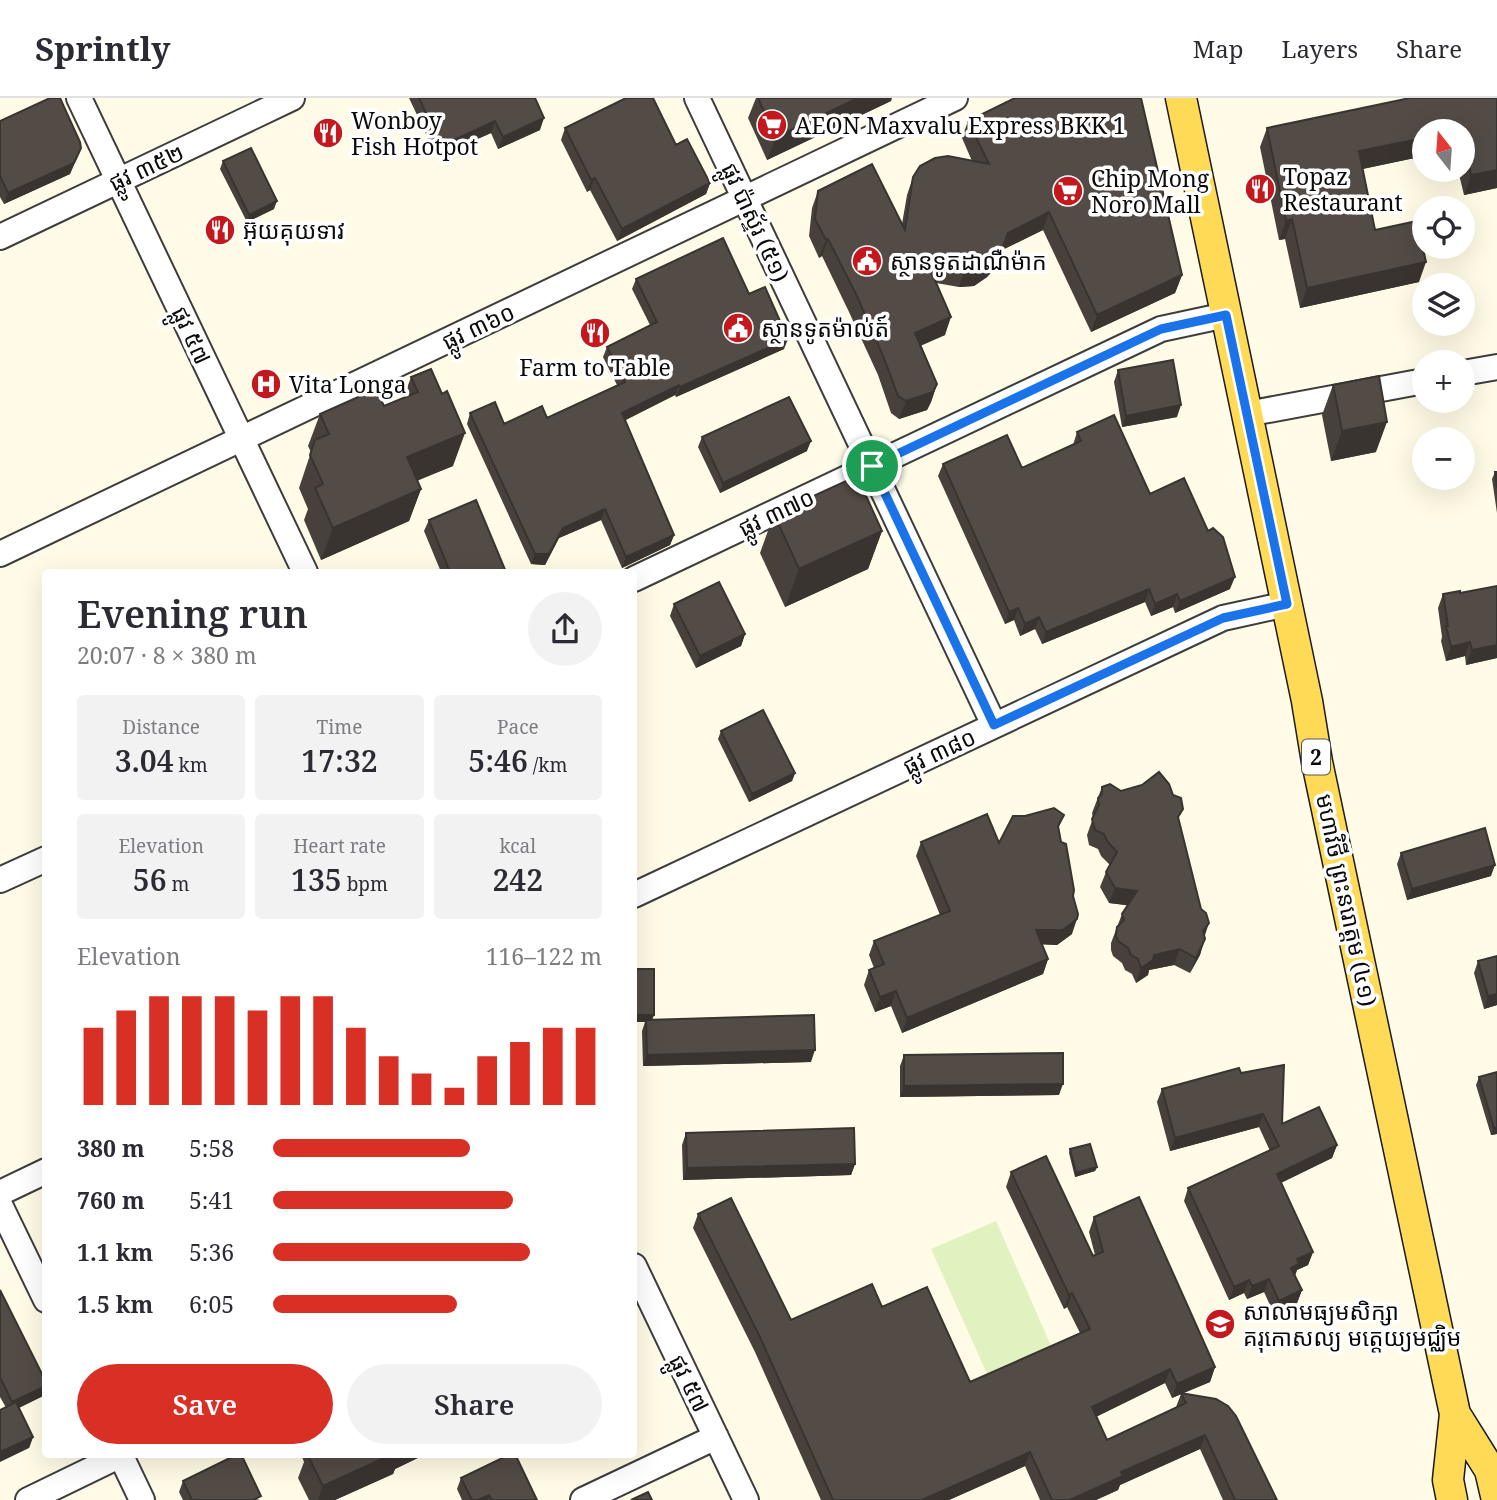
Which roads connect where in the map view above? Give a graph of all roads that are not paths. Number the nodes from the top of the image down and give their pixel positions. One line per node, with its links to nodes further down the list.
1 (79, 98): 6 (street, ផ្លូវ ៥៧)
2 (292, 98): 6 (street, ផ្លូវ ៣៥២)
3 (698, 98): 7 (street, ផ្លូវ ប៉ាស្ទ័រ (៥១))
4 (955, 98): 7 (street, ផ្លូវ ៣៦០)
5 (1181, 98): 9 (main road, មហាវិថី ព្រះនរោត្តម (៤១) / 2)
6 (118, 180): 8 (street, ផ្លូវ ៣៥២); 14 (street, ផ្លូវ ៥៧)
7 (745, 198): 14 (street, ផ្លូវ ៣៦០); 15 (street, ផ្លូវ ប៉ាស្ទ័រ (៥១))
8 (0, 237)
9 (1226, 315): 13 (main road, មហាវិថី ព្រះនរោត្តម (៤១) / 2); 15 (street, ផ្លូវ ៣៧០)
10 (1497, 367): 11 (street)
11 (1475, 371)
12 (1412, 382): 13 (street)
13 (1247, 414): 19 (main road, មហាវិថី ព្រះនរោត្តម (៤១) / 2)
14 (242, 438): 16 (street, ផ្លូវ ៣៦០); 17 (street, ផ្លូវ ៥៧)
15 (872, 466): 18 (street, ផ្លូវ ៣៧០); 20 (street, ផ្លូវ ប៉ាស្ទ័រ (៥១))
16 (0, 554)
17 (304, 569)
18 (637, 578)
19 (1287, 604): 20 (street, ផ្លូវ ៣៨០); 29 (main road, មហាវិថី ព្រះនរោត្តម (៤១) / 2)
20 (994, 725): 23 (street, ផ្លូវ ៣៨០)
21 (42, 861): 22 (street)
22 (0, 880)
23 (637, 894)
24 (42, 1173): 25 (street)
25 (0, 1193)
26 (0, 1205): 28 (street)
27 (637, 1272): 30 (street, ផ្លូវ ៥៧)
28 (42, 1292)
29 (1455, 1414): 37 (main road, មហាវិថី ព្រះនរោត្តម (៤១) / 2); 38 (main road, មហាវិថី ព្រះនរោត្តម (៤១) / 2)
30 (716, 1437): 35 (street); 36 (street, ផ្លូវ ៥៧)
31 (115, 1458): 33 (street)
32 (122, 1458): 34 (street)
33 (28, 1500)
34 (142, 1500)
35 (583, 1500)
36 (746, 1500)
37 (1452, 1500)
38 (1497, 1500)

